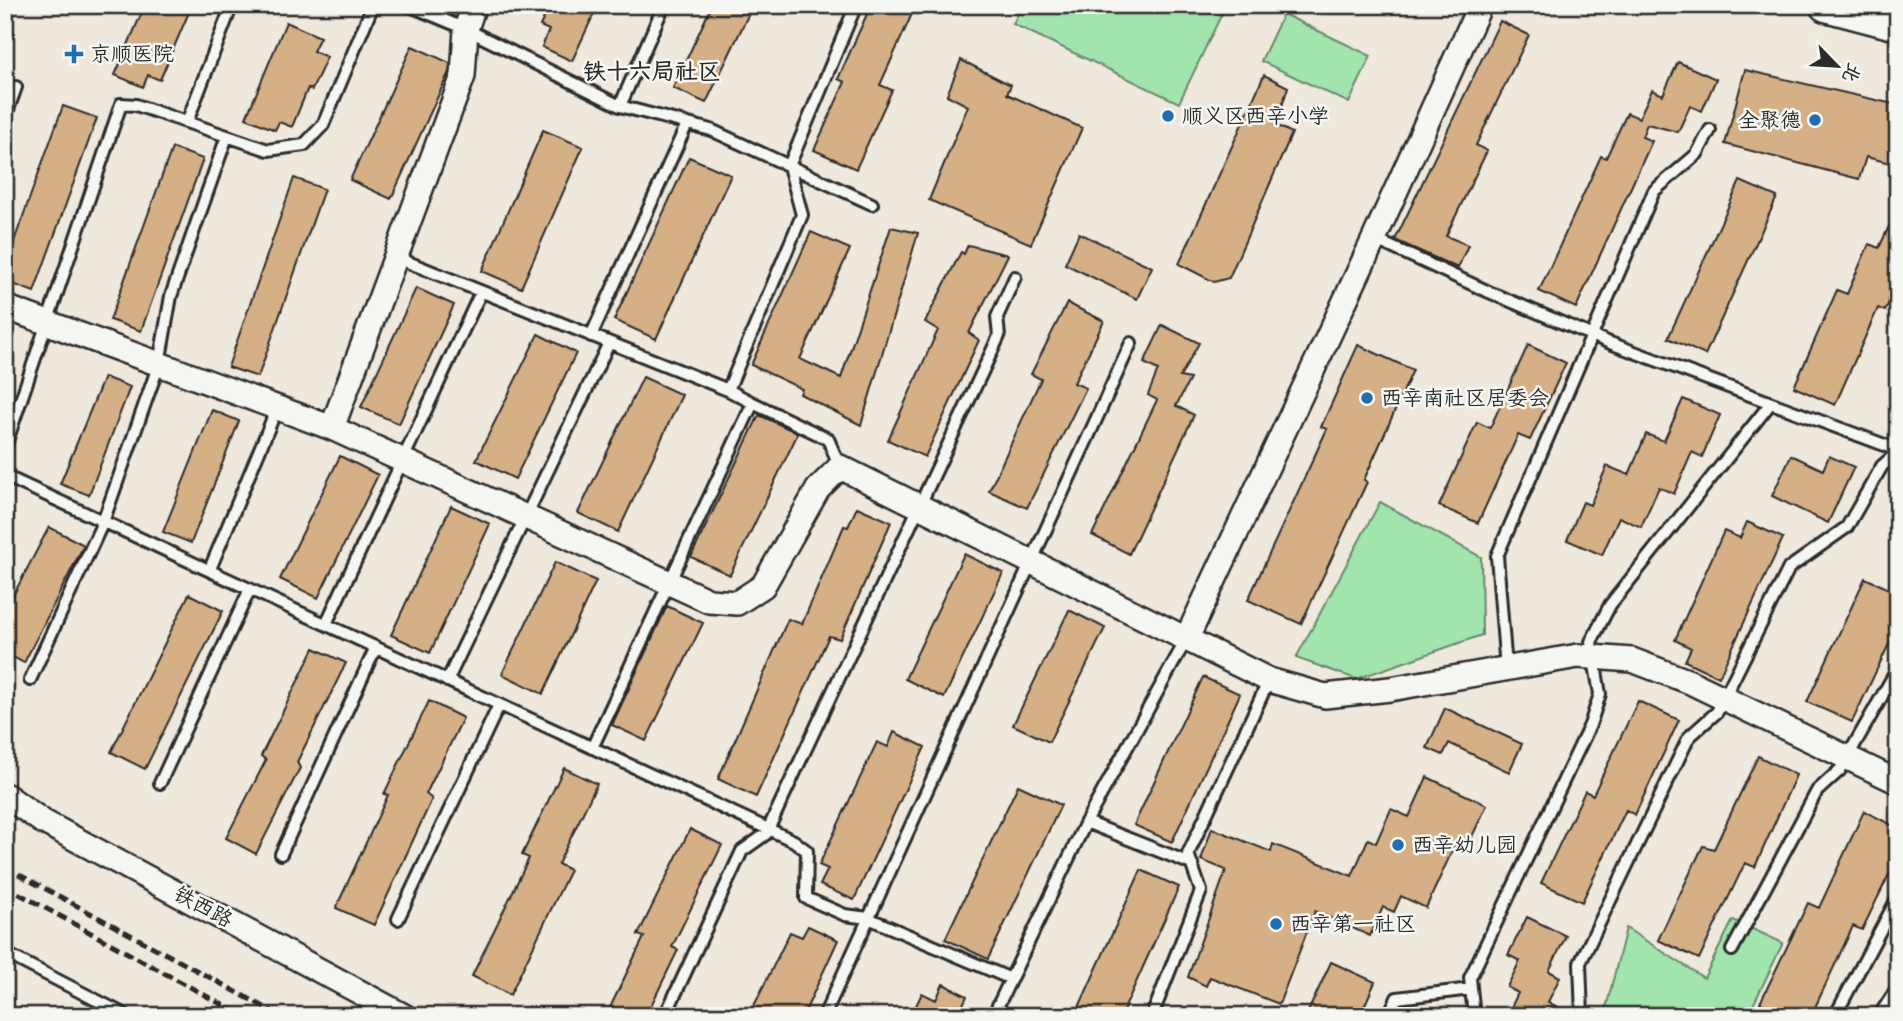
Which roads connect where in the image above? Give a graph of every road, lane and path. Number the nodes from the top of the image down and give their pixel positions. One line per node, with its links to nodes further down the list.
1 (232, 5): 14 (lane)
2 (373, 5): 17 (lane)
3 (408, 5): 10 (lane)
4 (474, 5): 10 (street)
5 (664, 5): 12 (lane)
6 (856, 5): 18 (lane)
7 (1480, 5): 20 (street)
8 (1826, 5): 9 (main road)
9 (1898, 24)
10 (466, 29): 12 (lane); 21 (street)
11 (16, 87): 13 (lane)
12 (620, 106): 15 (lane)
13 (5, 118)
14 (187, 122): 17 (lane); 25 (lane)
15 (687, 124): 18 (lane); 26 (lane)
16 (1710, 130): 27 (lane)
17 (227, 136): 30 (lane)
18 (789, 166): 19 (lane); 31 (lane)
19 (872, 204)
20 (1374, 239): 27 (lane); 49 (street)
21 (395, 257): 23 (lane); 35 (street)
22 (1015, 276): 41 (lane)
23 (481, 292): 26 (lane); 38 (lane)
24 (5, 307): 25 (street)
25 (49, 324): 30 (street); 36 (lane)
26 (591, 336): 28 (lane)
27 (1592, 336): 33 (lane); 53 (lane)
28 (609, 343): 31 (lane); 42 (lane)
29 (1131, 343): 44 (lane)
30 (159, 364): 34 (street); 43 (lane)
31 (727, 390): 32 (lane)
32 (753, 403): 39 (lane); 46 (lane)
33 (1770, 404): 37 (lane); 51 (lane)
34 (277, 408): 35 (street); 45 (lane)
35 (332, 428): 38 (street)
36 (5, 447)
37 (1898, 451): 57 (lane)
38 (402, 460): 42 (street); 48 (lane)
39 (840, 467): 41 (street); 46 (street)
40 (5, 476): 43 (lane)
41 (919, 507): 44 (street); 65 (lane)
42 (526, 517): 46 (street); 56 (lane)
43 (103, 522): 45 (lane); 54 (lane)
44 (1031, 562): 49 (street); 69 (lane)
45 (210, 569): 47 (lane)
46 (670, 583): 59 (lane)
47 (250, 589): 48 (lane); 62 (lane)
48 (326, 624): 50 (lane)
49 (1186, 640): 55 (street); 64 (lane)
50 (376, 647): 56 (lane); 66 (lane)
51 (1594, 657): 53 (street); 57 (street); 75 (lane)
52 (1898, 668): 60 (lane)
53 (1506, 669): 55 (street)
54 (30, 680)
55 (1269, 680): 67 (lane)
56 (447, 681): 58 (lane)
57 (1724, 698): 60 (street); 84 (lane)
58 (499, 705): 59 (lane); 70 (lane)
59 (592, 748): 65 (lane)
60 (1847, 757): 61 (street); 71 (lane)
61 (1898, 782)
62 (160, 783)
63 (5, 795): 77 (street, 铁西路)
64 (1086, 822): 67 (lane); 73 (lane)
65 (768, 829): 69 (lane); 78 (lane)
66 (281, 854)
67 (1192, 864): 81 (lane)
68 (1898, 897): 85 (lane)
69 (869, 918): 73 (lane); 79 (lane)
70 (398, 919)
71 (1732, 950)
72 (5, 953): 76 (lane)
73 (1011, 979): 80 (lane)
74 (1898, 987): 86 (lane)
75 (1471, 989): 82 (lane); 83 (lane)
76 (127, 1016)
77 (404, 1016)
78 (665, 1016)
79 (824, 1016)
80 (993, 1016)
81 (1152, 1016)
82 (1388, 1016)
83 (1475, 1016)
84 (1582, 1016)
85 (1835, 1016)
86 (1879, 1016)

